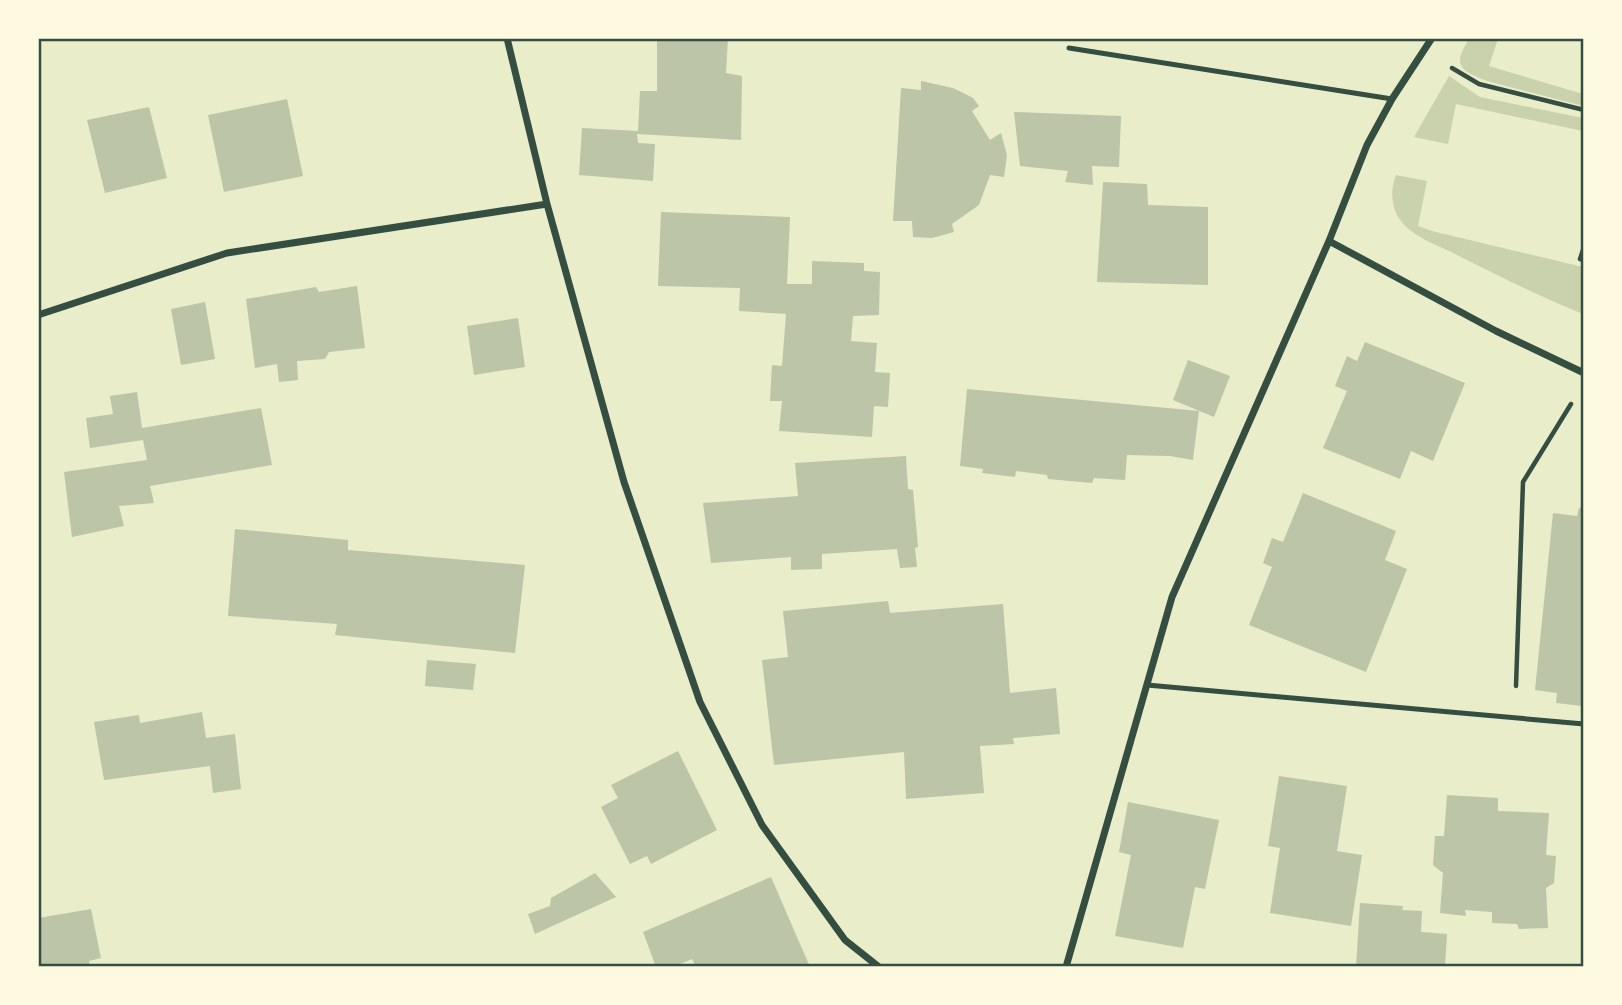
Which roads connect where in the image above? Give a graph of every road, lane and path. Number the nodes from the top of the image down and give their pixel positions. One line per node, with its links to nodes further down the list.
1 (507, 38): 7 (street)
2 (1432, 38): 4 (street)
3 (1069, 48): 5 (lane)
4 (1424, 50): 5 (street); 6 (path)
5 (1392, 99): 8 (street)
6 (1584, 110)
7 (547, 204): 11 (street); 17 (street)
8 (1329, 241): 12 (street); 14 (street)
9 (1584, 247): 10 (path)
10 (1584, 260)
11 (38, 315)
12 (1584, 373)
13 (1577, 394): 15 (path)
14 (1147, 685): 15 (lane); 18 (street)
15 (1514, 718): 16 (lane)
16 (1584, 724)
17 (879, 967)
18 (1066, 967)

